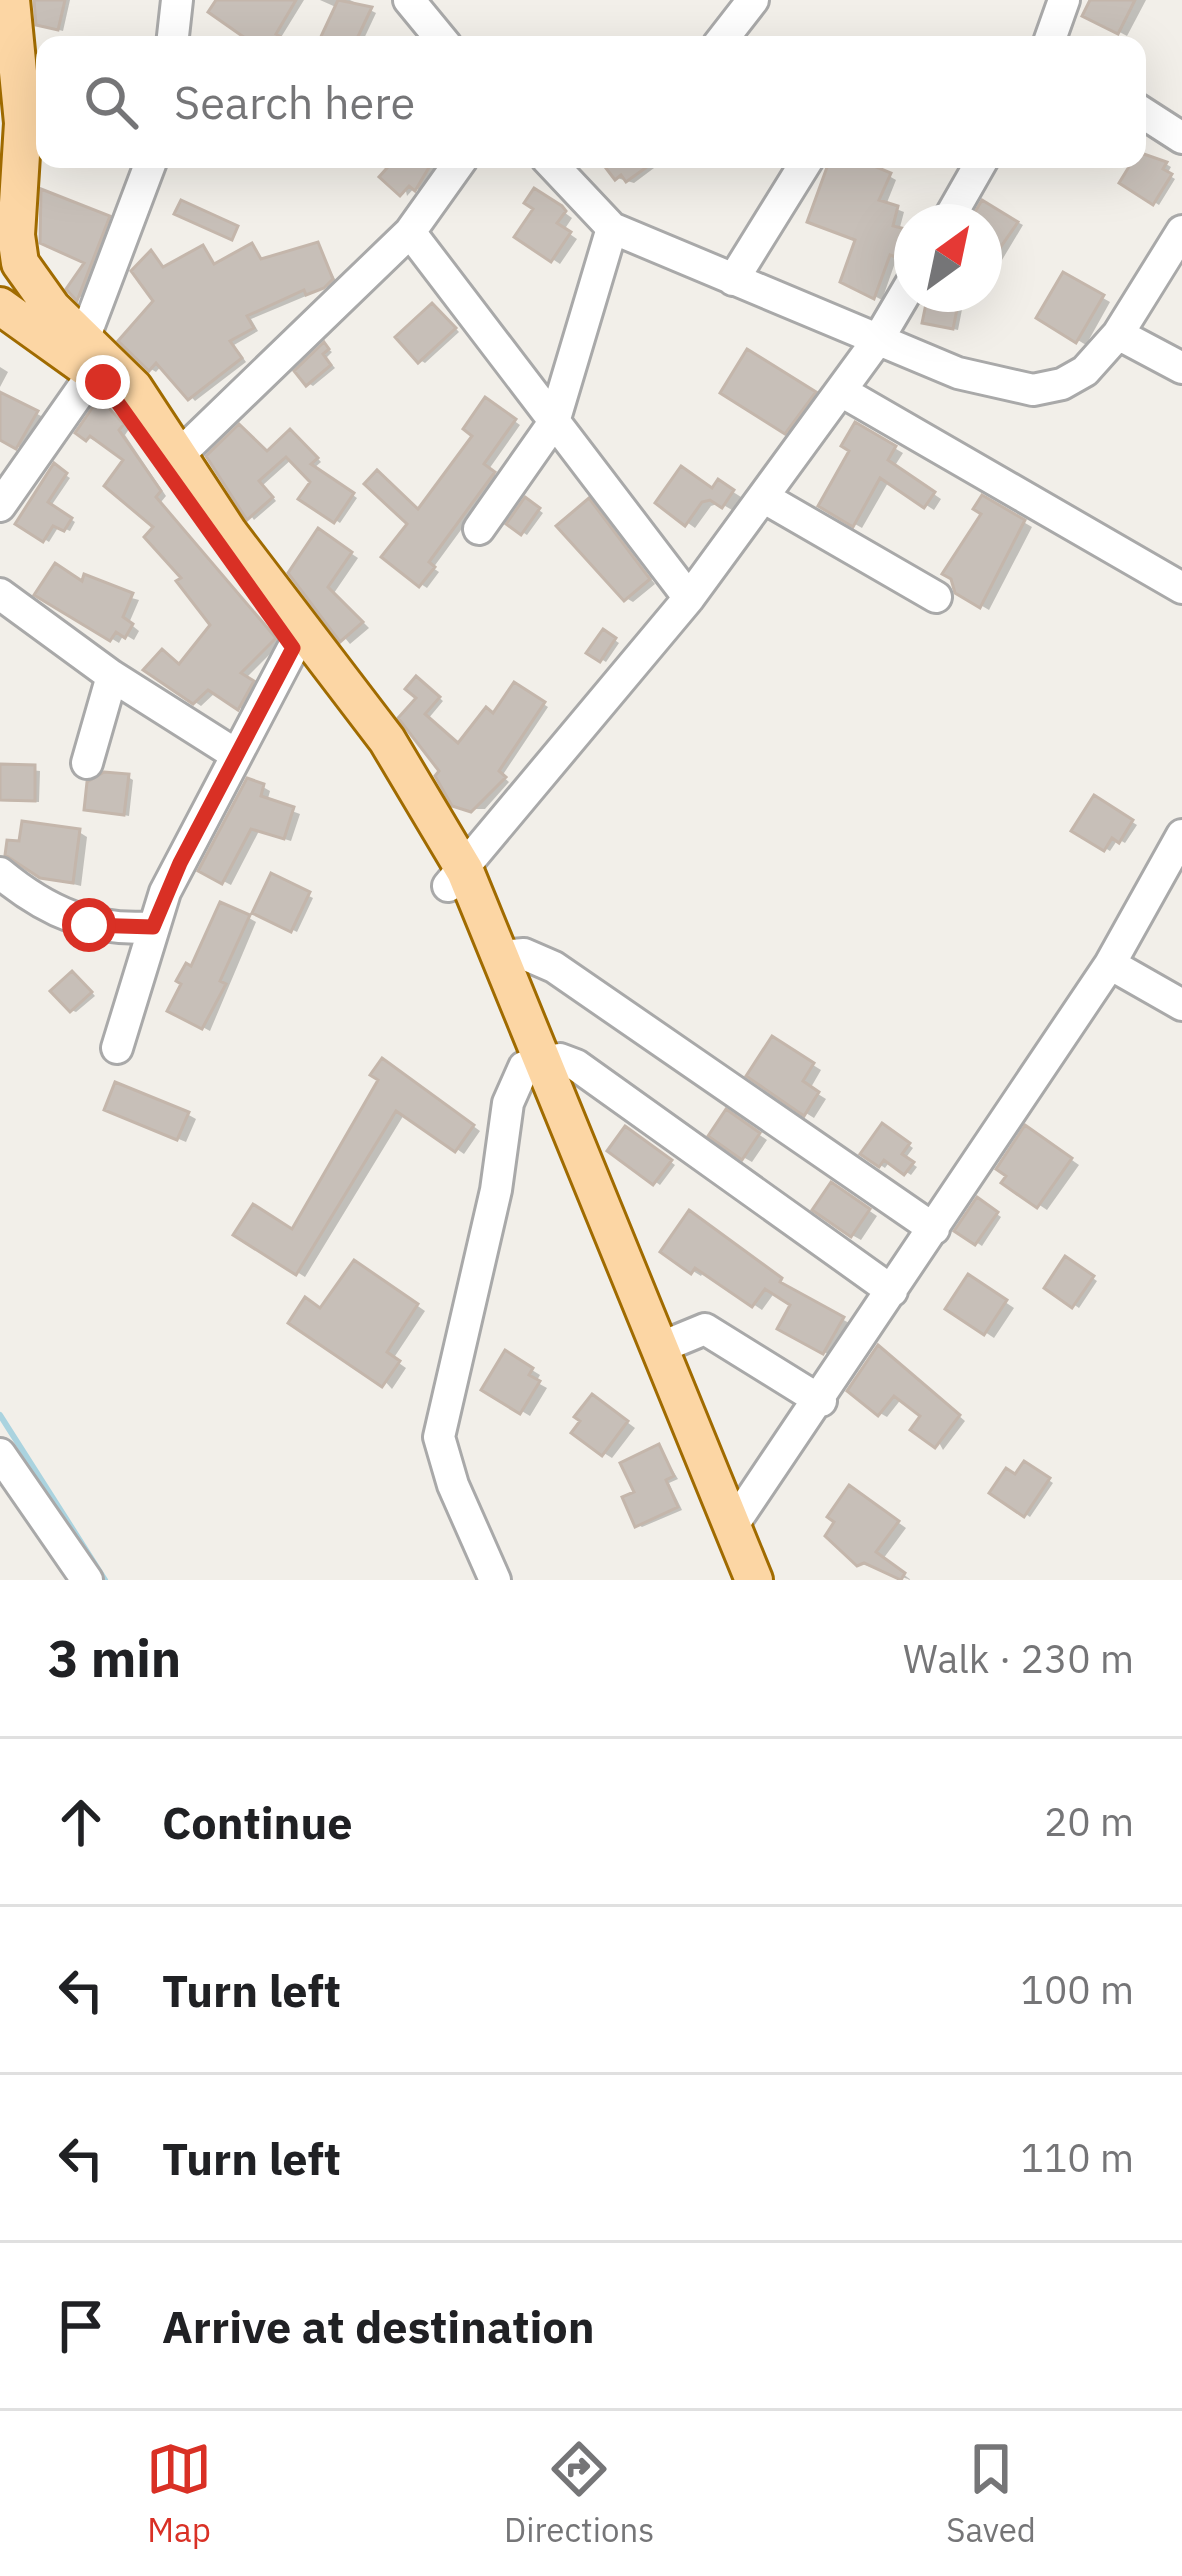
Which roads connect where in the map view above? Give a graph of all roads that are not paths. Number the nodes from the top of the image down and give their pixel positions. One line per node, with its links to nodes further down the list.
1 (11, 0): 23 (main road)
2 (177, 0): 6 (street)
3 (409, 0): 7 (street)
4 (753, 0): 8 (street)
5 (1064, 0): 9 (street)
6 (173, 36)
7 (439, 36)
8 (725, 36)
9 (1051, 36)
10 (0, 74): 18 (main road)
11 (1146, 116): 12 (street)
12 (1182, 138)
13 (149, 168): 29 (street)
14 (456, 168): 22 (street)
15 (556, 168): 20 (street)
16 (802, 168): 24 (street)
17 (978, 168): 19 (street)
18 (0, 198)
19 (957, 204)
20 (612, 228): 24 (street); 32 (street)
21 (1182, 230): 27 (street)
22 (410, 232): 32 (street); 33 (street)
23 (28, 279): 25 (main road); 29 (main road)
24 (733, 280): 28 (street)
25 (0, 305): 29 (main road)
26 (894, 312): 28 (street)
27 (1118, 334): 28 (street); 30 (street)
28 (879, 338): 31 (street)
29 (89, 356): 33 (main road); 35 (street); 41 (main road)
30 (1182, 368)
31 (841, 391): 34 (street); 37 (street)
32 (554, 422): 36 (street); 40 (street)
33 (178, 456): 47 (main road)
34 (763, 496): 39 (street); 40 (street)
35 (0, 506)
36 (479, 529)
37 (1182, 588)
38 (0, 594): 42 (street)
39 (936, 597)
40 (689, 598): 47 (street)
41 (293, 648): 43 (street); 47 (main road)
42 (112, 676): 43 (street); 44 (street)
43 (235, 754): 48 (street)
44 (86, 763)
45 (1182, 835): 50 (street)
46 (0, 873): 48 (street)
47 (457, 878): 49 (main road); 53 (main road)
48 (153, 927): 52 (street)
49 (499, 956): 53 (main road); 54 (street)
50 (1110, 964): 51 (street); 54 (street)
51 (1182, 1005)
52 (117, 1048)
53 (534, 1064): 55 (street); 56 (main road); 61 (street); 62 (main road)
54 (934, 1228): 55 (street)
55 (892, 1291): 57 (street)
56 (659, 1348): 57 (street); 59 (main road)
57 (821, 1401): 59 (street)
58 (0, 1454): 60 (street)
59 (731, 1528): 63 (main road)
60 (87, 1580)
61 (495, 1580)
62 (734, 1580)
63 (754, 1580)

